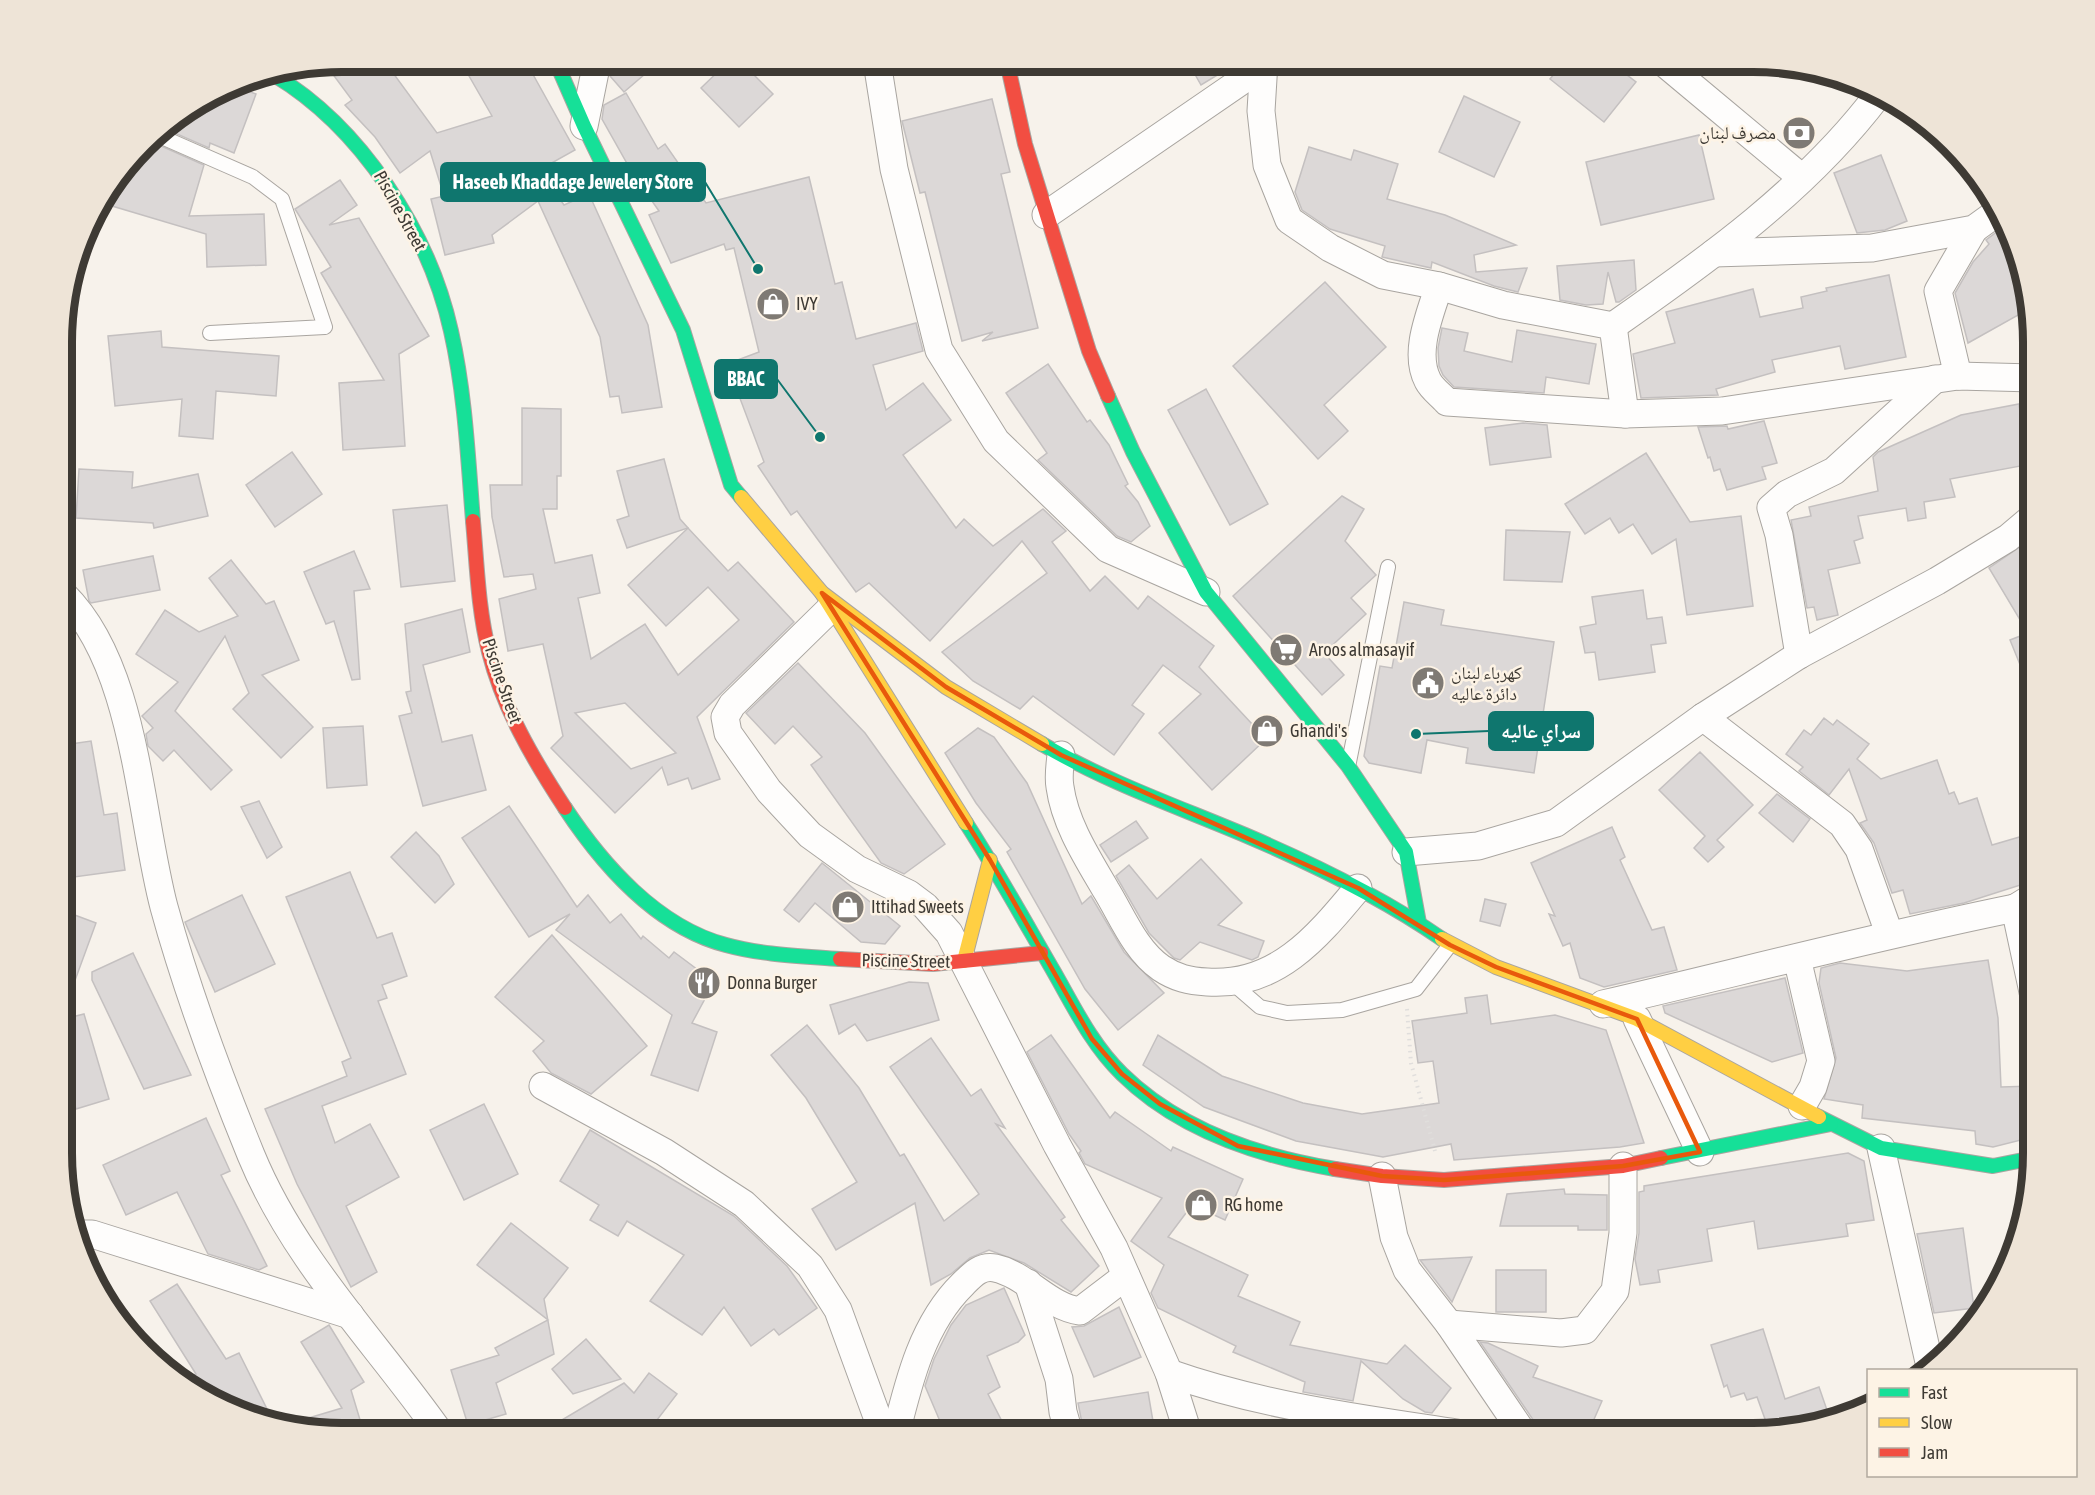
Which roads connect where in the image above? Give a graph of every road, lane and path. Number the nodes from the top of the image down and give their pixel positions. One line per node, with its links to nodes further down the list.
1 (560, 72): 10 (main road)
2 (595, 72): 10 (street)
3 (879, 72): 25 (street)
4 (1009, 72): 13 (main road)
5 (1253, 72): 13 (street)
6 (1265, 72): 17 (street)
7 (1675, 72): 12 (street)
8 (279, 79): 41 (main road, Piscine Street)
9 (1874, 101): 12 (street)
10 (584, 126): 26 (main road)
11 (165, 138): 19 (lane)
12 (1802, 178): 16 (street)
13 (1046, 215): 25 (main road)
14 (1992, 216): 15 (street)
15 (1974, 229): 16 (street); 20 (street)
16 (1714, 253): 18 (street)
17 (1439, 286): 18 (street); 22 (street)
18 (1613, 326): 22 (street)
19 (210, 333)
20 (1947, 377): 21 (street); 22 (street); 28 (street)
21 (2023, 378)
22 (1625, 414)
23 (2023, 525): 28 (street)
24 (1388, 567): 31 (lane)
25 (1206, 592): 31 (main road)
26 (826, 601): 30 (main road); 33 (main road); 41 (street)
27 (72, 603): 58 (street)
28 (1799, 655): 29 (street)
29 (1703, 717): 32 (street); 37 (street)
30 (1061, 755): 34 (main road); 42 (street)
31 (1348, 766): 32 (main road)
32 (1406, 852): 36 (main road)
33 (990, 860): 39 (main road); 41 (main road)
34 (1358, 888): 36 (main road); 42 (street)
35 (2023, 903): 37 (street)
36 (1419, 923): 38 (main road)
37 (1889, 933): 40 (street)
38 (1450, 945): 43 (lane); 44 (main road)
39 (1041, 953): 41 (main road, Piscine Street); 53 (main road)
40 (1797, 958): 44 (street); 47 (street)
41 (964, 961): 56 (street)
42 (1229, 981): 43 (lane)
43 (1416, 989): 54 (path)
44 (1603, 1004): 45 (main road)
45 (1637, 1019): 47 (main road); 50 (street)
46 (543, 1086): 63 (street)
47 (1802, 1106): 48 (main road)
48 (1831, 1124): 49 (main road); 50 (main road)
49 (1881, 1148): 51 (main road); 60 (street)
50 (1700, 1152): 52 (main road)
51 (2023, 1160)
52 (1623, 1166): 54 (main road); 59 (street)
53 (1382, 1176): 54 (main road); 59 (street)
54 (1444, 1180)
55 (84, 1234): 58 (street)
56 (1126, 1276): 57 (street); 61 (street)
57 (1028, 1283): 64 (street); 65 (street)
58 (350, 1315): 62 (street)
59 (1449, 1324): 68 (street)
60 (1928, 1358)
61 (1169, 1373): 66 (street); 67 (street)
62 (432, 1423)
63 (879, 1423)
64 (899, 1423)
65 (1067, 1423)
66 (1185, 1423)
67 (1388, 1423)
68 (1516, 1423)

